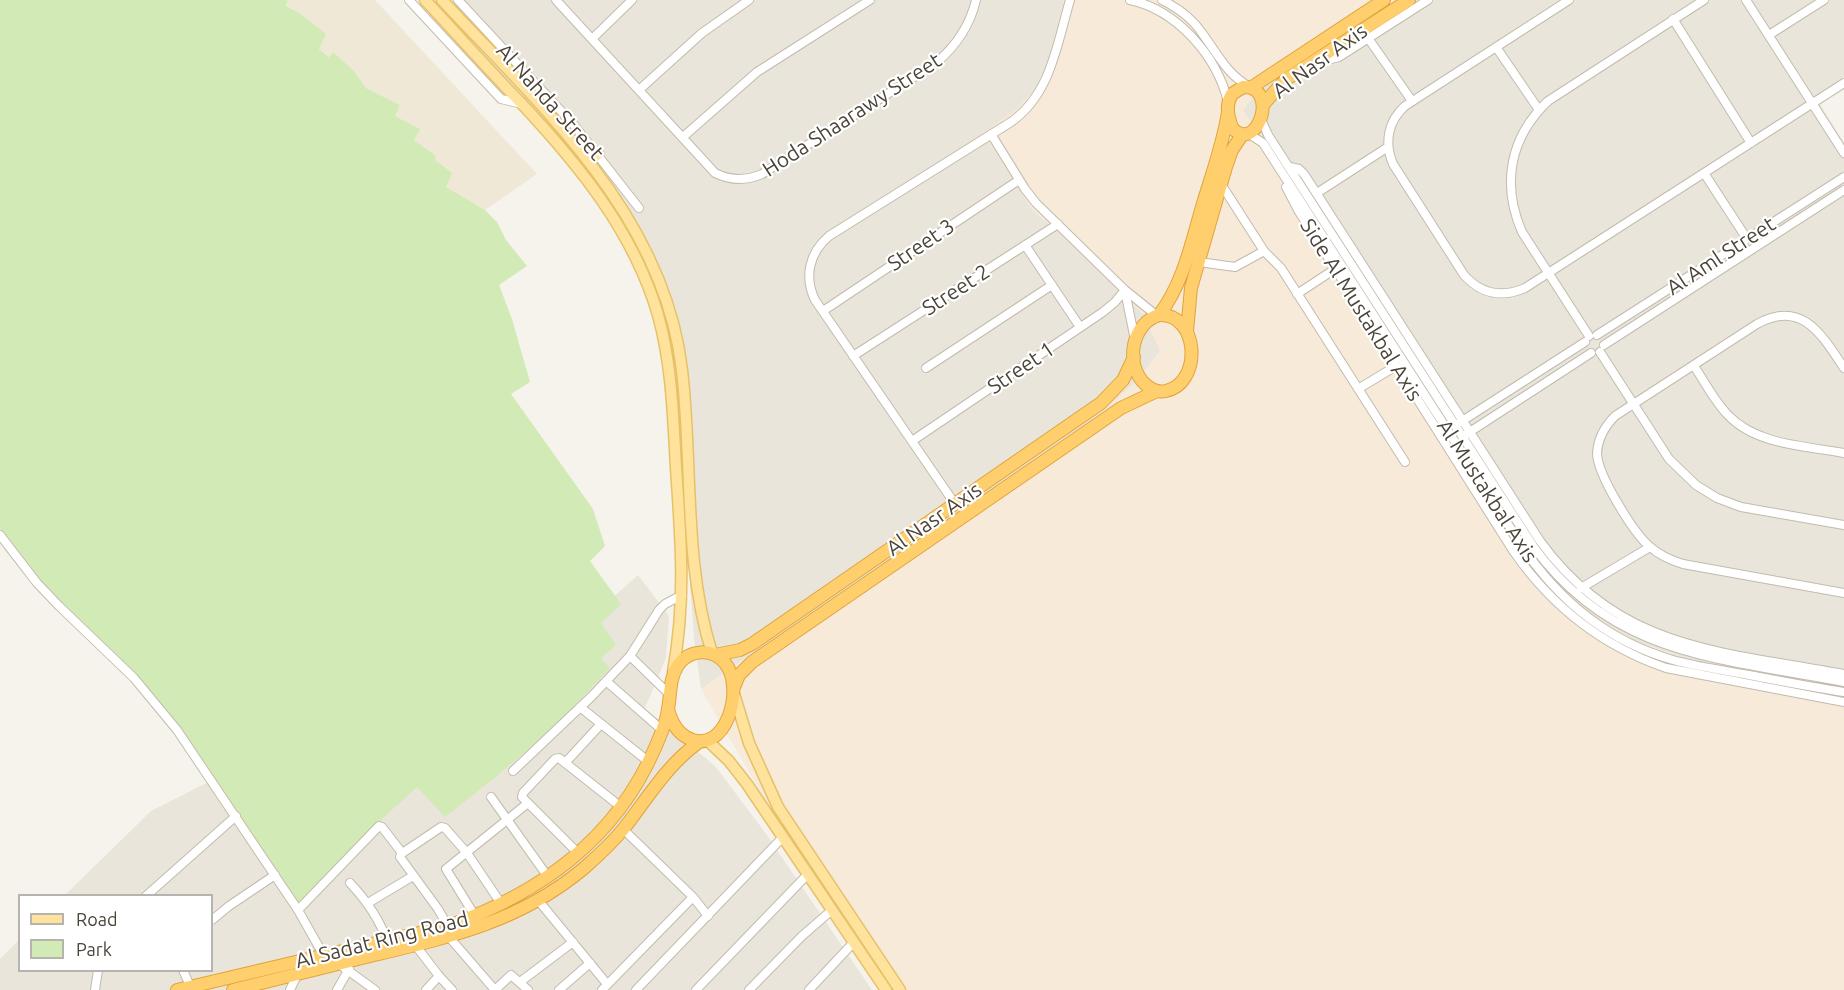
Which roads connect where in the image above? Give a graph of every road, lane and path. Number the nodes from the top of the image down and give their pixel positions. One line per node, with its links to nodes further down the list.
1 (409, 0): 35 (street)
2 (425, 0): 27 (main road)
3 (442, 0): 26 (main road)
4 (458, 0): 46 (street, Al Nahda Street)
5 (556, 0): 23 (street, Hoda Shaarawy Street)
6 (632, 0): 23 (street)
7 (749, 0): 32 (street)
8 (870, 0): 42 (street)
9 (976, 0): 42 (street, Hoda Shaarawy Street)
10 (1070, 0): 40 (street)
11 (1131, 0): 37 (street)
12 (1162, 0): 31 (street)
13 (1384, 0): 28 (highway, Al Nasr Axis)
14 (1409, 0): 25 (highway, Al Nasr Axis)
15 (1428, 0): 22 (street)
16 (1569, 0): 24 (street)
17 (1704, 0): 20 (street)
18 (1746, 0): 21 (street)
19 (1824, 0): 21 (street)
20 (1673, 20): 38 (street); 43 (street)
21 (1769, 35): 34 (street)
22 (1368, 38): 25 (street); 33 (street)
23 (592, 39): 32 (street, Hoda Shaarawy Street)
24 (1496, 48): 33 (street); 38 (street)
25 (1320, 57): 30 (highway, Al Nasr Axis)
26 (498, 60): 27 (main road); 47 (main road)
27 (488, 68): 35 (main road)
28 (1271, 74): 30 (highway); 31 (highway, Al Nasr Axis)
29 (1844, 83): 34 (street)
30 (1279, 86): 36 (highway, Al Nasr Axis)
31 (1250, 87): 36 (highway); 37 (highway)
32 (639, 90): 42 (street, Hoda Shaarawy Street)
33 (1412, 101): 44 (street)
34 (1812, 104): 43 (street); 45 (street)
35 (522, 105): 96 (main road)
36 (1263, 105): 39 (highway)
37 (1228, 107): 41 (highway); 68 (highway)
38 (1539, 110): 63 (street)
39 (1261, 119): 41 (highway); 48 (street, Al Mustakbal Axis)
40 (991, 134): 51 (street); 67 (street)
41 (1245, 134): 52 (highway); 60 (street, Al Mustakbal Axis)
42 (683, 137)
43 (1751, 143): 49 (street)
44 (1388, 147): 54 (street); 63 (street)
45 (1844, 153)
46 (598, 154): 47 (main road); 55 (street, Al Nahda Street)
47 (588, 161): 97 (main road)
48 (1290, 167): 54 (street, Side Al Mustakbal Axis); 83 (street, Al Mustakbal Axis)
49 (1704, 173): 57 (street); 63 (street)
50 (1844, 177): 57 (street, Al Aml Street)
51 (1019, 180): 56 (street); 67 (street, Street 3)
52 (1221, 184): 59 (street); 61 (highway)
53 (1844, 190): 73 (street, Al Aml Street)
54 (1317, 193): 83 (street, Side Al Mustakbal Axis)
55 (639, 208)
56 (1058, 224): 58 (street, Street 2); 65 (street)
57 (1747, 239): 71 (street, Al Aml Street)
58 (1025, 245): 64 (street); 74 (street, Street 2)
59 (1264, 251): 61 (street); 66 (street)
60 (1332, 257): 62 (street, Side Al Mustakbal Axis); 84 (street, Al Mustakbal Axis)
61 (1199, 262): 70 (highway)
62 (1335, 269): 66 (street); 76 (street, Side Al Mustakbal Axis)
63 (1549, 273): 71 (street)
64 (1052, 285): 69 (street); 78 (street)
65 (1125, 290): 68 (street); 69 (street, Street 1); 72 (street)
66 (1297, 294): 80 (street)
67 (823, 311): 74 (street)
68 (1158, 315): 70 (highway); 72 (highway)
69 (1080, 327): 86 (street, Street 1)
70 (1187, 332): 81 (highway)
71 (1590, 338): 73 (street); 73 (street); 83 (street, Al Aml Street)
72 (1135, 339): 75 (highway)
73 (1598, 350): 82 (street); 85 (street, Al Aml Street)
74 (853, 356): 86 (street)
75 (1134, 357): 81 (highway); 90 (highway, Al Nasr Axis)
76 (1396, 366): 80 (street); 87 (street, Side Al Mustakbal Axis)
77 (1694, 366): 79 (street); 82 (street); 88 (street)
78 (926, 368)
79 (1844, 368)
80 (1358, 389): 89 (street)
81 (1157, 392): 103 (highway, Al Nasr Axis)
82 (1633, 404): 91 (street); 93 (street)
83 (1459, 423): 84 (street, Al Aml Street); 85 (street, Side Al Mustakbal Axis)
84 (1447, 430): 87 (street, Al Mustakbal Axis)
85 (1466, 434): 87 (street, Al Aml Street); 94 (street, Side Al Mustakbal Axis); 102 (street, Al Mustakbal Axis)
86 (912, 441): 90 (street)
87 (1455, 448): 104 (street, Al Mustakbal Axis); 106 (street, Side Al Mustakbal Axis)
88 (1844, 453)
89 (1405, 462)
90 (955, 504): 97 (highway, Al Nasr Axis)
91 (1844, 525)
92 (0, 535): 122 (street)
93 (1650, 547): 94 (street); 95 (street)
94 (1581, 588): 99 (street, Side Al Mustakbal Axis)
95 (1844, 593)
96 (682, 595): 98 (street); 100 (main road)
97 (714, 654): 100 (highway); 103 (highway)
98 (630, 656): 101 (street); 105 (street)
99 (1844, 674)
100 (672, 679): 105 (highway)
101 (606, 681): 107 (street); 110 (street)
102 (1844, 682)
103 (734, 690): 111 (highway); 115 (main road)
104 (1844, 692)
105 (669, 694): 108 (highway)
106 (1844, 702)
107 (580, 707): 109 (street); 114 (street)
108 (669, 709): 110 (highway, Al Sadat Ring Road); 111 (highway)
109 (601, 724): 112 (street); 113 (street)
110 (662, 730): 113 (highway, Al Sadat Ring Road)
111 (703, 741): 117 (main road); 118 (highway, Al Sadat Ring Road)
112 (565, 762): 120 (street); 121 (street)
113 (649, 762): 116 (highway, Al Sadat Ring Road)
114 (513, 771)
115 (762, 775): 117 (main road); 176 (main road)
116 (640, 778): 118 (highway); 121 (highway, Al Sadat Ring Road)
117 (747, 784): 125 (main road)
118 (655, 786): 124 (highway, Al Sadat Ring Road)
119 (491, 797): 123 (street)
120 (528, 803): 123 (street); 128 (street)
121 (621, 807): 128 (highway, Al Sadat Ring Road)
122 (236, 816): 130 (street); 134 (street)
123 (508, 820): 126 (street); 132 (street)
124 (623, 829): 135 (street); 136 (highway, Al Sadat Ring Road)
125 (783, 837): 129 (main road); 142 (street)
126 (467, 853): 127 (street); 138 (street); 141 (street)
127 (402, 854): 131 (street); 139 (street)
128 (579, 854): 132 (highway, Al Sadat Ring Road)
129 (808, 874): 140 (main road); 173 (street)
130 (275, 875): 139 (street); 143 (street)
131 (413, 876): 137 (street); 144 (street)
132 (548, 877): 138 (highway, Al Sadat Ring Road)
133 (350, 883): 137 (street)
134 (148, 894)
135 (693, 897): 142 (street); 159 (street)
136 (538, 900): 144 (highway, Al Sadat Ring Road); 146 (street)
137 (368, 903): 145 (street)
138 (502, 904): 141 (highway, Al Sadat Ring Road)
139 (298, 910): 149 (street)
140 (832, 910): 147 (main road); 174 (street)
141 (475, 916): 144 (highway, Al Sadat Ring Road)
142 (708, 916): 172 (street)
143 (213, 919)
144 (448, 932): 145 (highway, Al Sadat Ring Road); 148 (highway, Al Sadat Ring Road); 169 (street)
145 (387, 941): 149 (highway, Al Sadat Ring Road)
146 (573, 942): 150 (street); 156 (street)
147 (854, 942): 160 (main road); 175 (street)
148 (416, 945): 151 (highway, Al Sadat Ring Road); 155 (street)
149 (324, 956): 158 (highway, Al Sadat Ring Road)
150 (590, 963): 159 (street); 171 (street)
151 (344, 966): 154 (highway, Al Sadat Ring Road); 165 (street); 166 (street)
152 (98, 972): 161 (street)
153 (184, 972): 157 (street)
154 (298, 973): 163 (highway, Al Sadat Ring Road); 164 (street)
155 (439, 976): 167 (street); 168 (street)
156 (520, 982): 169 (street); 170 (street)
157 (190, 986): 158 (highway, Al Sadat Ring Road); 162 (highway, Al Sadat Ring Road)
158 (205, 986)
159 (605, 987)
160 (882, 988)
161 (95, 990)
162 (177, 990)
163 (233, 990)
164 (290, 990)
165 (337, 990)
166 (375, 990)
167 (426, 990)
168 (452, 990)
169 (495, 990)
170 (528, 990)
171 (559, 990)
172 (636, 990)
173 (696, 990)
174 (749, 990)
175 (809, 990)
176 (900, 990)

